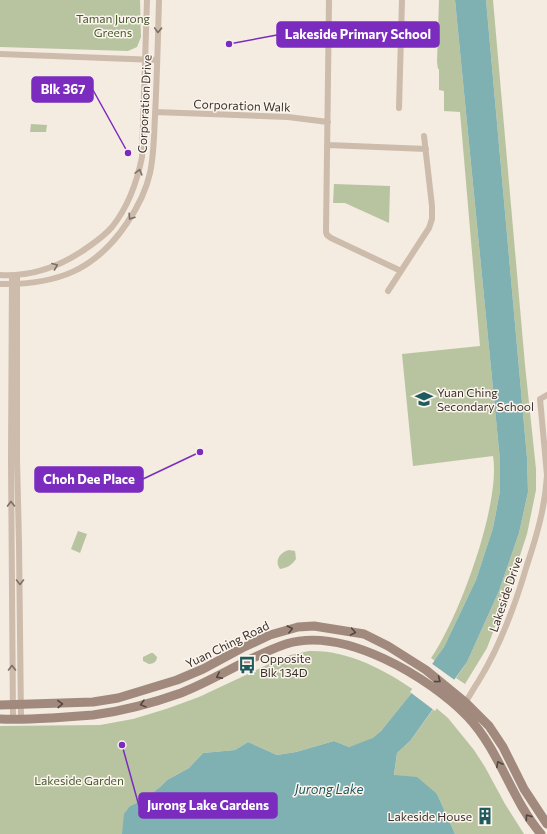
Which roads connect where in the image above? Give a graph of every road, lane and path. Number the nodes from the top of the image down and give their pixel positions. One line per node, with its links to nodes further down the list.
1 (147, 0): 6 (street, Corporation Drive)
2 (159, 0): 7 (street, Corporation Drive, one-way to 7)
3 (329, 0): 10 (street)
4 (402, 0): 8 (street)
5 (0, 54): 6 (street)
6 (145, 60): 7 (street); 16 (street, Corporation Drive, one-way to 6)
7 (157, 60): 9 (street, Corporation Drive)
8 (399, 108)
9 (155, 112): 10 (street, Corporation Walk); 18 (street, Corporation Drive, one-way to 18)
10 (328, 122): 12 (street)
11 (424, 136): 13 (street)
12 (328, 145): 13 (street); 14 (street)
13 (426, 149): 14 (street)
14 (402, 271): 19 (street)
15 (0, 275): 16 (street, Corporation Drive)
16 (15, 276): 18 (street)
17 (0, 284): 18 (street, Corporation Drive)
18 (15, 284): 24 (street)
19 (388, 291)
20 (547, 395): 21 (street, Lakeside Drive)
21 (547, 476): 25 (street, Lakeside Drive)
22 (100, 701): 24 (street, Yuan Ching Road, one-way to 22); 25 (street, Yuan Ching Road, one-way to 25); 26 (street)
23 (0, 705): 24 (street, Yuan Ching Road)
24 (17, 705): 28 (street)
25 (462, 705): 26 (street, Yuan Ching Road, one-way to 26); 29 (street, Yuan Ching Road); 30 (street, Yuan Ching Road, one-way to 25)
26 (102, 713): 28 (street, Yuan Ching Road)
27 (0, 719): 28 (street, Yuan Ching Road)
28 (17, 720)
29 (547, 824)
30 (541, 834)

